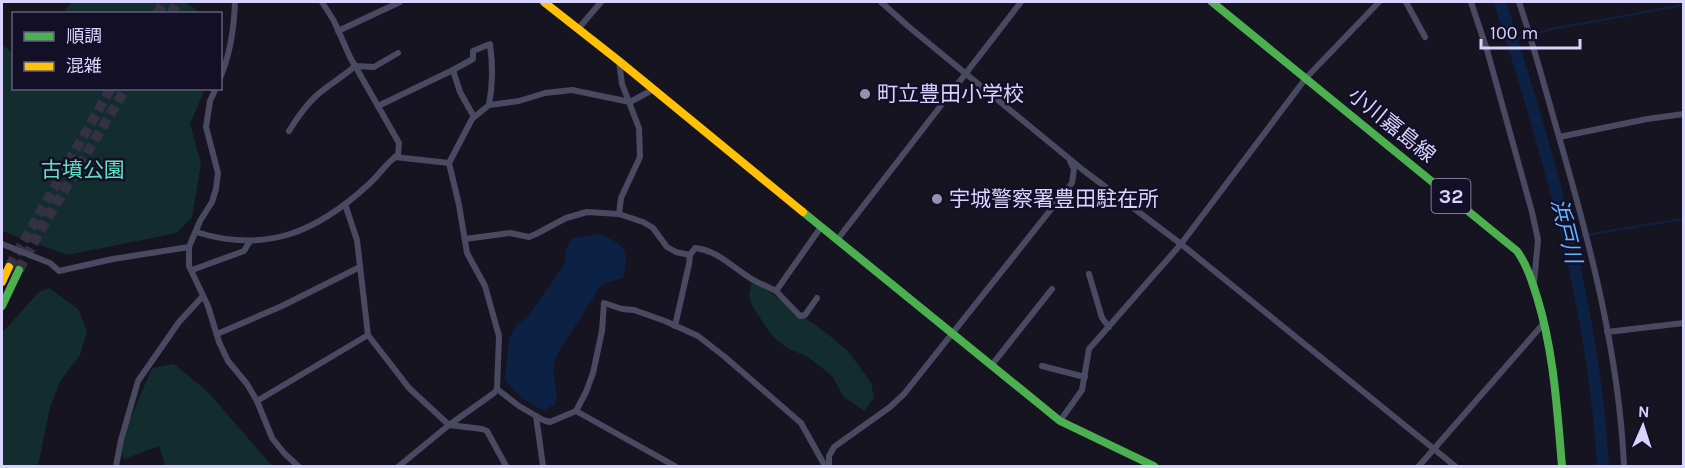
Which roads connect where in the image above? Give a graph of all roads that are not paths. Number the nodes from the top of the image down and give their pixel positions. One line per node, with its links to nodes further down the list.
1 (235, 2): 20 (street)
2 (322, 2): 14 (street)
3 (400, 2): 14 (street)
4 (544, 2): 13 (main road)
5 (601, 2): 13 (street)
6 (881, 2): 21 (street)
7 (1021, 2): 21 (street)
8 (1212, 2): 22 (main road, 小川嘉島線 / 32)
9 (1379, 2): 22 (street)
10 (1406, 2): 15 (street)
11 (1471, 2): 52 (street)
12 (1519, 2): 31 (street)
13 (578, 29): 17 (main road)
14 (338, 31): 18 (street)
15 (1425, 37)
16 (398, 53): 18 (street)
17 (619, 61): 23 (main road); 25 (street)
18 (355, 66): 27 (street); 30 (street)
19 (453, 70): 26 (street); 27 (street); 29 (street)
20 (222, 73)
21 (965, 73): 33 (street); 40 (street)
22 (1306, 78): 43 (street); 52 (main road, 小川嘉島線 / 32)
23 (654, 89): 25 (street); 37 (main road)
24 (215, 90): 38 (street)
25 (630, 102): 26 (street); 36 (street)
26 (489, 105): 29 (street)
27 (378, 106): 32 (street)
28 (1683, 114): 31 (street)
29 (474, 117): 34 (street)
30 (289, 131)
31 (1559, 137): 62 (street)
32 (395, 157): 34 (street); 35 (street)
33 (1068, 158): 43 (street); 64 (street)
34 (449, 163): 39 (street)
35 (345, 204): 41 (street); 47 (street)
36 (619, 214): 39 (street); 45 (street)
37 (821, 227): 40 (main road); 54 (street)
38 (196, 232): 41 (street); 44 (street)
39 (465, 239): 69 (street)
40 (837, 240): 64 (main road)
41 (250, 241): 49 (street)
42 (2, 244): 44 (street)
43 (1181, 244): 61 (street); 75 (street)
44 (189, 247): 49 (street)
45 (690, 255): 54 (street); 60 (street)
46 (9, 267): 51 (main road)
47 (360, 267): 63 (street); 65 (street)
48 (20, 270): 57 (main road)
49 (192, 270): 55 (street)
50 (1089, 273): 61 (street)
51 (2, 282)
52 (1533, 286): 59 (main road, 小川嘉島線 / 32)
53 (1052, 289): 66 (street)
54 (776, 291): 56 (street)
55 (203, 296): 63 (street); 76 (street)
56 (817, 297)
57 (2, 306)
58 (1683, 322): 62 (street)
59 (1544, 323): 75 (street); 86 (main road, 小川嘉島線 / 32)
60 (675, 326): 71 (street); 82 (street)
61 (1109, 327): 68 (street)
62 (1607, 332): 87 (street)
63 (217, 334): 70 (street)
64 (951, 334): 66 (main road); 82 (street)
65 (368, 335): 70 (street); 74 (street)
66 (991, 366): 73 (main road)
67 (1042, 366): 68 (street)
68 (1085, 377): 73 (street)
69 (497, 388): 72 (street); 74 (street)
70 (257, 401): 77 (street)
71 (576, 411): 72 (street); 81 (street)
72 (536, 416): 80 (street)
73 (1060, 422): 83 (main road)
74 (449, 425): 78 (street); 79 (street)
75 (1434, 449): 84 (street); 85 (street)
76 (116, 466)
77 (298, 466)
78 (399, 466)
79 (506, 466)
80 (543, 466)
81 (675, 466)
82 (827, 466)
83 (1154, 466)
84 (1419, 466)
85 (1455, 466)
86 (1562, 466)
87 (1624, 466)

